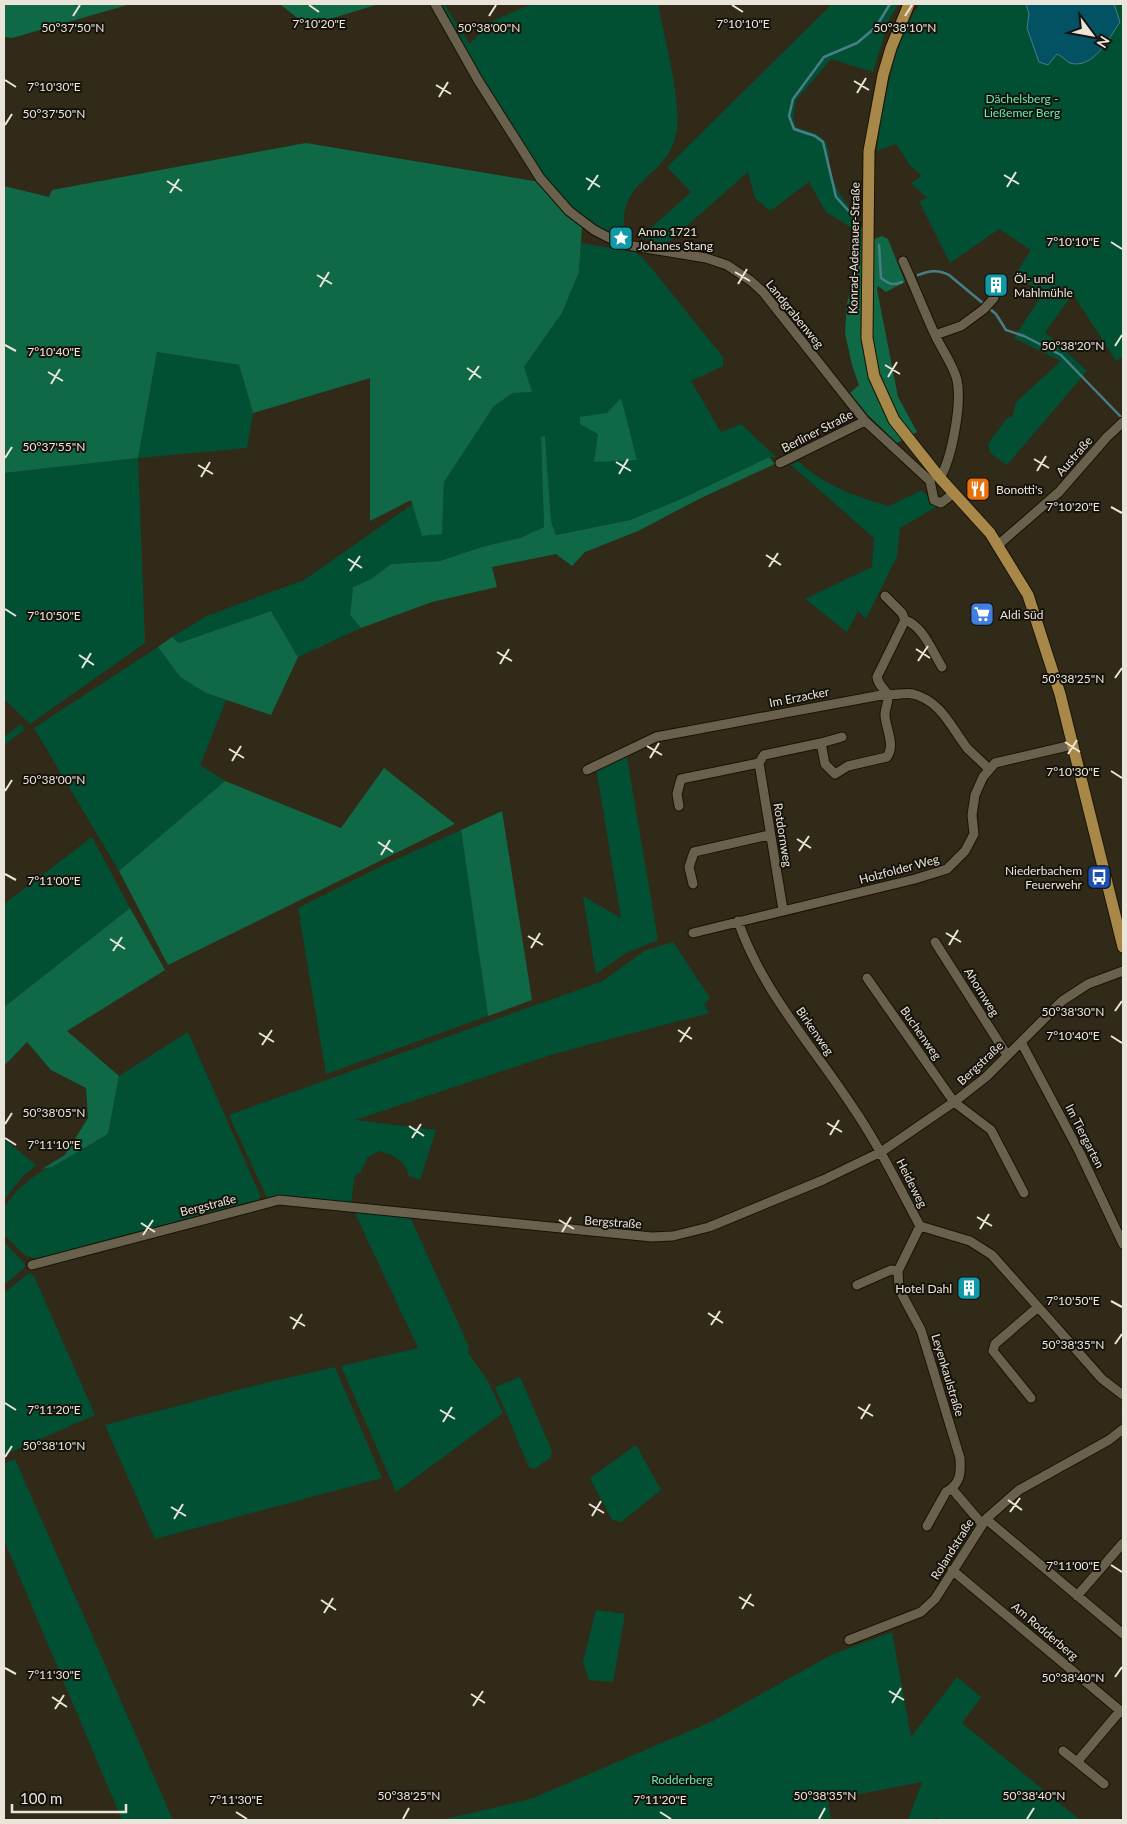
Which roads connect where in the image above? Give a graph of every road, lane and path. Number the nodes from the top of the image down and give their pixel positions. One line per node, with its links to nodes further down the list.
1 (435, 4): 6 (street, Landgrabenweg)
2 (909, 4): 9 (main road, Konrad-Adenauer-Straße)
3 (903, 261): 5 (street)
4 (989, 304): 5 (street)
5 (935, 335): 9 (street)
6 (865, 421): 8 (street, Berliner Straße); 10 (street, Landgrabenweg)
7 (1121, 424): 11 (street, Austraße)
8 (780, 464)
9 (940, 478): 10 (main road, Konrad-Adenauer-Straße)
10 (954, 492): 11 (main road, Konrad-Adenauer-Straße)
11 (998, 545): 18 (main road, Konrad-Adenauer-Straße)
12 (884, 596): 13 (street)
13 (905, 620): 14 (street); 15 (street)
14 (942, 667)
15 (887, 694): 17 (street); 20 (street, Im Erzacker); 21 (street, Im Erzacker)
16 (842, 737): 17 (street)
17 (821, 743): 19 (street)
18 (1072, 746): 21 (street); 29 (main road, Konrad-Adenauer-Straße)
19 (759, 763): 22 (street); 23 (street, Rotdornweg)
20 (587, 770)
21 (989, 770): 25 (street, Holzfolder Weg)
22 (679, 806)
23 (769, 835): 24 (street); 25 (street, Rotdornweg)
24 (693, 884)
25 (783, 910): 26 (street, Holzfolder Weg)
26 (738, 921): 27 (street, Holzfolder Weg); 35 (street, Birkenweg)
27 (693, 933)
28 (935, 942): 33 (street, Ahornweg)
29 (1123, 947)
30 (1123, 971): 32 (street, Bergstraße)
31 (867, 978): 34 (street, Buchenweg)
32 (1020, 1042): 33 (street, Bergstraße); 38 (street, Im Tiergarten)
33 (1007, 1055): 34 (street, Bergstraße)
34 (954, 1102): 35 (street, Bergstraße); 36 (street, Buchenweg)
35 (881, 1152): 37 (street, Heideweg); 39 (street, Bergstraße)
36 (1024, 1192)
37 (920, 1226): 40 (street); 42 (street, Heideweg)
38 (1123, 1244)
39 (32, 1265)
40 (898, 1271): 41 (street); 46 (street, Leyenkaulstraße)
41 (856, 1284)
42 (1038, 1307): 43 (street, Heideweg); 44 (street)
43 (1123, 1395)
44 (1031, 1398)
45 (1123, 1429): 47 (street, Rolandstraße)
46 (953, 1490): 47 (street); 48 (street, Leyenkaulstraße)
47 (984, 1521): 50 (street, Rolandstraße); 51 (street)
48 (927, 1526)
49 (1123, 1543): 51 (street)
50 (952, 1570): 53 (street, Rolandstraße); 54 (street, Am Rodderberg)
51 (1077, 1596): 52 (street)
52 (1123, 1634)
53 (849, 1640)
54 (1122, 1712): 56 (street, Am Rodderberg)
55 (1063, 1751): 56 (street)
56 (1077, 1762): 57 (street)
57 (1104, 1784)

